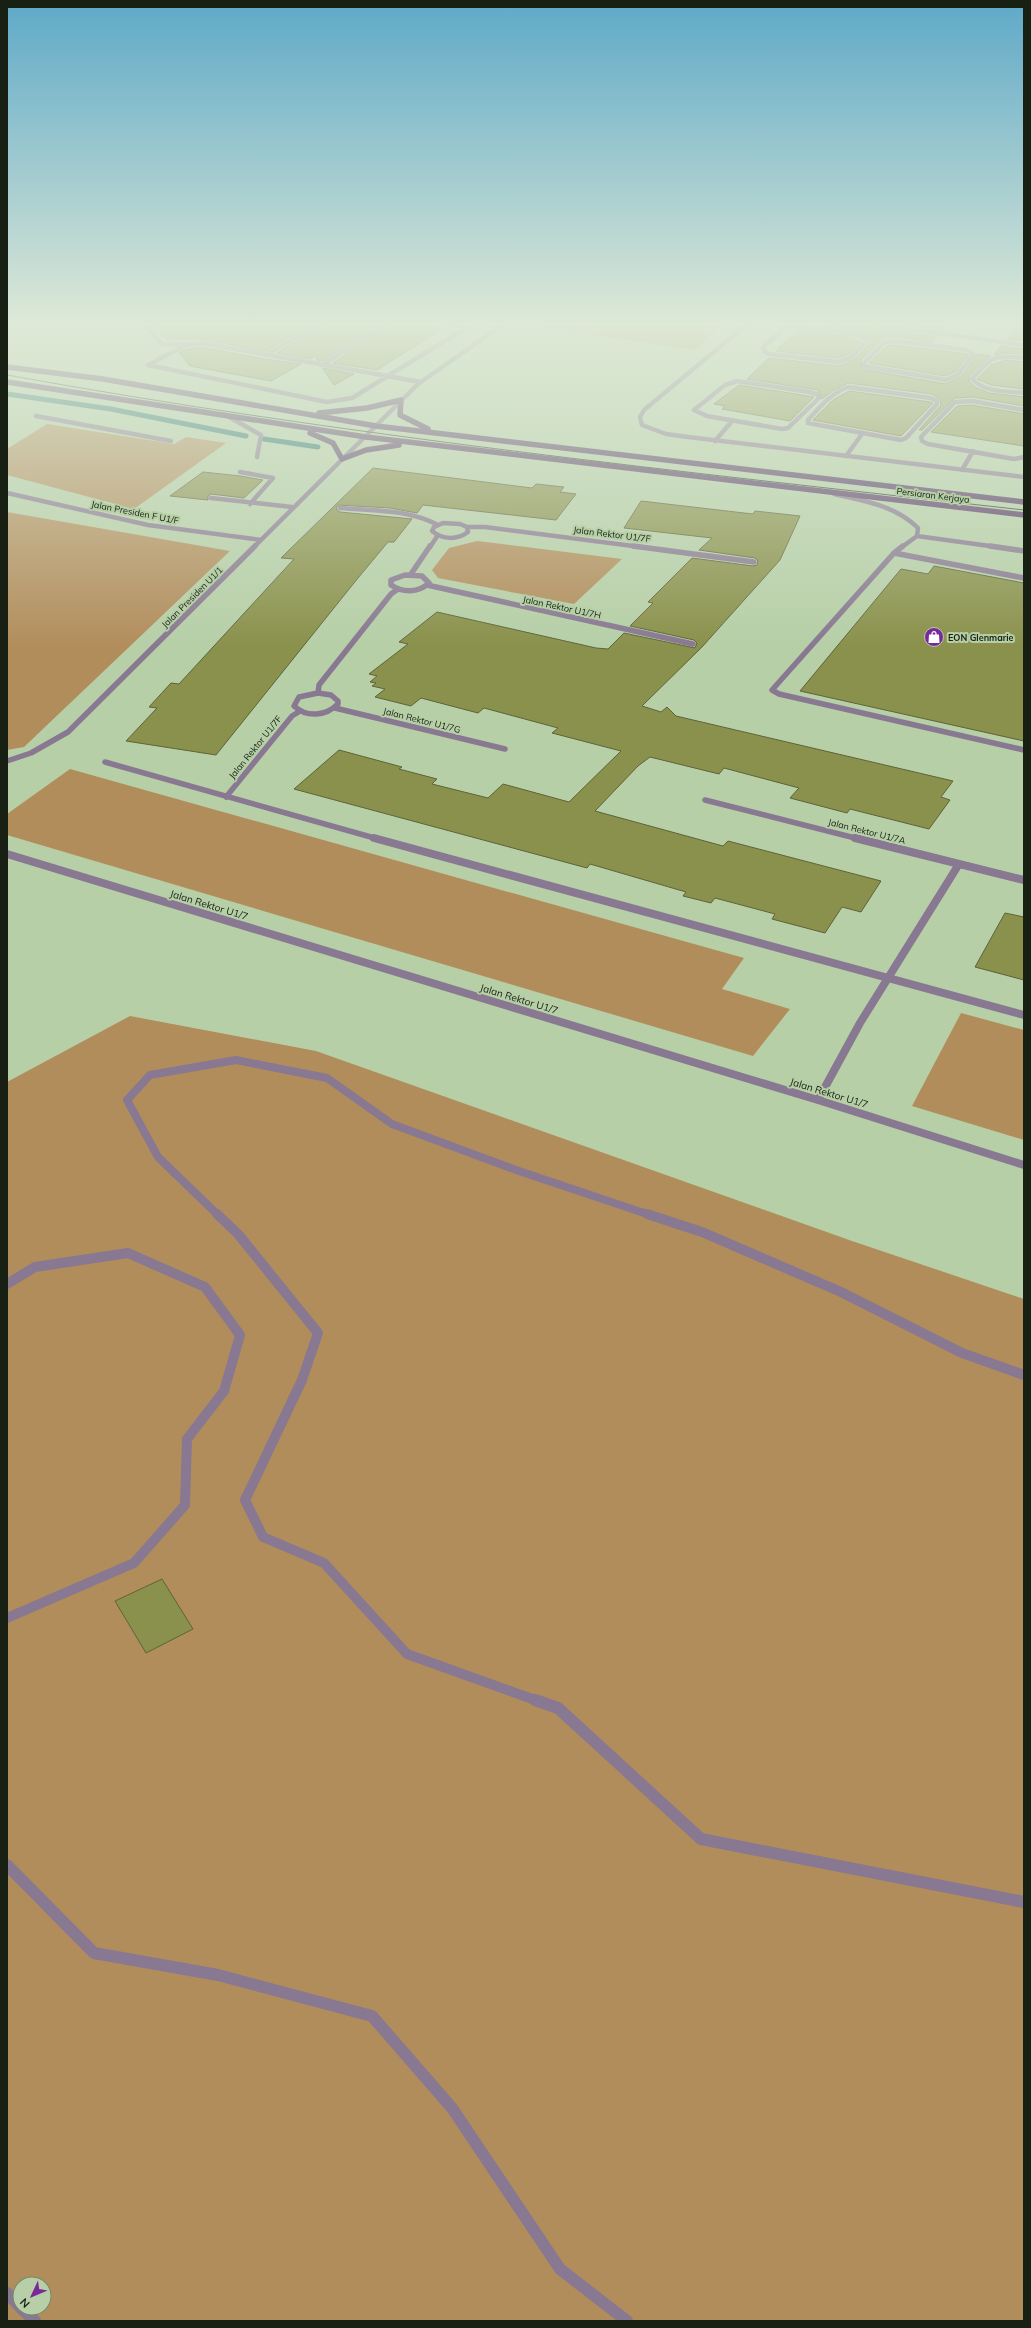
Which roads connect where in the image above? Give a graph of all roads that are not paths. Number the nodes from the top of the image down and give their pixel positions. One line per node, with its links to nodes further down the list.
1 (110, 430): 16 (street)
2 (251, 430): 20 (street)
3 (300, 430): 23 (main road)
4 (312, 430): 15 (main road, Persiaran Kerjaya)
5 (373, 430): 15 (street, Jalan Presiden U1/1)
6 (404, 430): 14 (main road, Persiaran Kerjaya)
7 (430, 430): 14 (main road)
8 (654, 430): 17 (street)
9 (725, 430): 17 (street)
10 (836, 430): 13 (street)
11 (914, 430): 13 (street)
12 (928, 430): 19 (street)
13 (862, 434): 21 (street)
14 (445, 435): 30 (main road, Persiaran Kerjaya)
15 (366, 437): 18 (main road, Persiaran Kerjaya); 23 (street, Jalan Presiden U1/1)
16 (171, 441)
17 (715, 441): 21 (street)
18 (433, 444): 23 (main road); 27 (main road, Persiaran Kerjaya)
19 (973, 451): 22 (street); 24 (street)
20 (257, 456)
21 (846, 456): 24 (street)
22 (1024, 457)
23 (342, 459): 32 (street, Jalan Presiden U1/1)
24 (962, 470): 26 (street)
25 (240, 472): 31 (street)
26 (1024, 477)
27 (825, 492): 34 (main road, Persiaran Kerjaya); 38 (street)
28 (7, 493): 39 (street, Jalan Presiden F U1/F)
29 (211, 498): 31 (street)
30 (1024, 502)
31 (250, 504): 32 (street)
32 (292, 507): 39 (street, Jalan Presiden U1/1)
33 (340, 508): 35 (street)
34 (1024, 515)
35 (438, 525): 36 (street, Jalan Rektor U1/7F); 37 (street)
36 (467, 527): 37 (street); 42 (street, Jalan Rektor U1/7F)
37 (438, 536): 43 (street)
38 (918, 536): 40 (street); 41 (street)
39 (261, 540): 53 (street, Jalan Presiden U1/1)
40 (1024, 551)
41 (894, 553): 44 (street); 52 (street)
42 (754, 562)
43 (411, 574): 45 (street); 46 (street)
44 (1024, 578)
45 (427, 586): 46 (street); 47 (street, Jalan Rektor U1/7H)
46 (398, 589): 48 (street)
47 (693, 644)
48 (318, 692): 49 (street); 50 (street)
49 (335, 708): 50 (street); 51 (street, Jalan Rektor U1/7G)
50 (300, 711): 55 (street, Jalan Rektor U1/7F)
51 (505, 750)
52 (1024, 750)
53 (7, 762)
54 (105, 762): 55 (street)
55 (226, 797): 60 (street)
56 (705, 800): 58 (street, Jalan Rektor U1/7A)
57 (7, 854): 62 (street, Jalan Rektor U1/7)
58 (959, 864): 59 (street, Jalan Rektor U1/7A); 60 (street)
59 (1024, 880)
60 (888, 978): 61 (street); 62 (street)
61 (1024, 1015)
62 (818, 1100): 63 (street, Jalan Rektor U1/7)
63 (1024, 1165)
64 (7, 1284): 66 (street)
65 (1024, 1375): 68 (street)
66 (7, 1618)
67 (7, 1865): 69 (street)
68 (1024, 1902)
69 (627, 2321)

